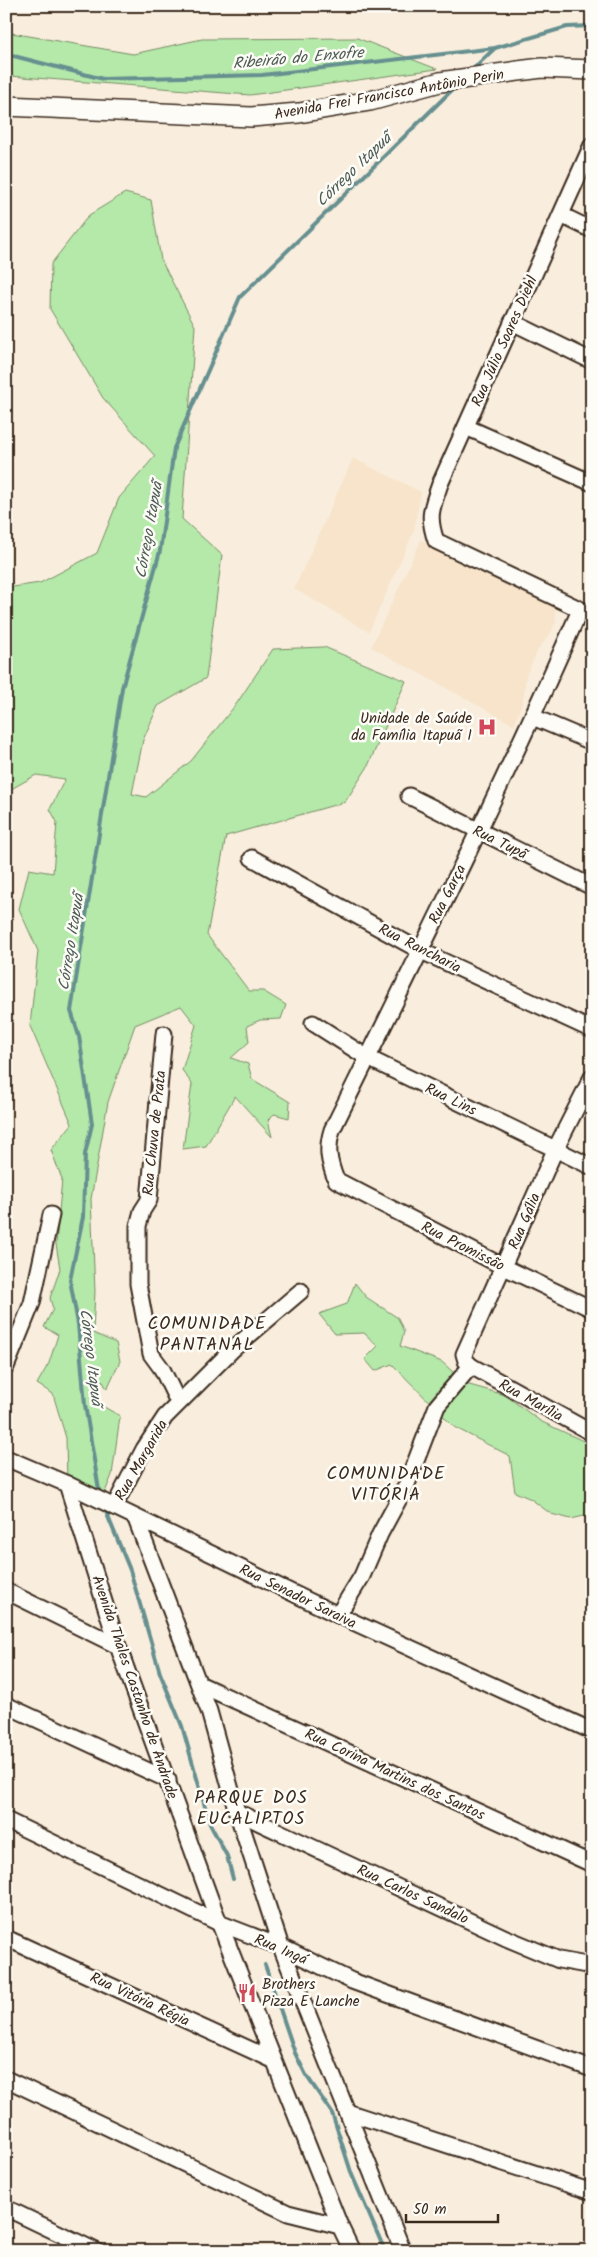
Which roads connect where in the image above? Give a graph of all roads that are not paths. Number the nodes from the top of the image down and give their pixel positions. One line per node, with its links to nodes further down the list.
1 (592, 70): 2 (street, Avenida Frei Francisco Antônio Perin)
2 (6, 106)
3 (592, 145): 4 (street, Rua Júlio Soares Diehl)
4 (561, 215): 5 (street); 6 (street, Rua Júlio Soares Diehl)
5 (592, 230)
6 (512, 322): 7 (street); 8 (street, Rua Júlio Soares Diehl)
7 (592, 361)
8 (466, 427): 9 (street); 10 (street, Rua Júlio Soares Diehl)
9 (592, 483)
10 (586, 613): 11 (street, Rua Garça)
11 (534, 717): 12 (street); 14 (street, Rua Garça)
12 (592, 742)
13 (409, 796): 14 (street, Rua Tupã)
14 (479, 832): 16 (street, Rua Tupã); 17 (street, Rua Garça)
15 (252, 858): 17 (street, Rua Rancharia)
16 (592, 887)
17 (419, 950): 19 (street, Rua Rancharia); 21 (street, Rua Garça)
18 (313, 1023): 21 (street, Rua Lins)
19 (592, 1030)
20 (164, 1034): 32 (street, Rua Chuva de Prata)
21 (368, 1058): 23 (street, Rua Lins); 25 (street, Rua Garça)
22 (592, 1077): 23 (street, Rua Gália)
23 (555, 1150): 24 (street, Rua Lins); 27 (street, Rua Gália)
24 (592, 1167)
25 (336, 1180): 27 (street, Rua Promissão)
26 (51, 1215): 31 (street)
27 (504, 1267): 29 (street, Rua Promissão); 30 (street, Rua Gália)
28 (301, 1290): 32 (street, Rua Margarida)
29 (592, 1309)
30 (470, 1366): 33 (street, Rua Marília); 39 (street)
31 (6, 1368)
32 (178, 1402): 36 (street, Rua Margarida)
33 (592, 1433)
34 (6, 1458): 35 (street, Rua Senador Saraiva)
35 (67, 1484): 36 (street, Rua Senador Saraiva); 40 (street, Avenida Thales Castanho de Andrade)
36 (114, 1507): 37 (street, Rua Senador Saraiva)
37 (136, 1519): 39 (street, Rua Senador Saraiva); 41 (street)
38 (6, 1591): 40 (street)
39 (338, 1615): 43 (street, Rua Senador Saraiva)
40 (118, 1646): 44 (street, Avenida Thales Castanho de Andrade)
41 (199, 1684): 45 (street); 47 (street, Rua Corina Martins dos Santos)
42 (6, 1705): 44 (street)
43 (590, 1724)
44 (168, 1780): 48 (street, Avenida Thales Castanho de Andrade)
45 (237, 1812): 50 (street); 51 (street, Rua Carlos Sandalo)
46 (6, 1820): 48 (street, Rua Ingá)
47 (592, 1864)
48 (219, 1924): 50 (street, Rua Ingá); 52 (street, Avenida Thales Castanho de Andrade)
49 (6, 1938): 52 (street, Rua Vitória Régia)
50 (281, 1947): 53 (street, Rua Ingá); 55 (street)
51 (592, 1966)
52 (273, 2060): 58 (street, Avenida Thales Castanho de Andrade)
53 (592, 2069)
54 (6, 2079): 58 (street)
55 (347, 2112): 56 (street); 61 (street)
56 (592, 2192)
57 (6, 2208): 59 (street)
58 (340, 2226): 60 (street, Avenida Thales Castanho de Andrade)
59 (96, 2251)
60 (352, 2251)
61 (403, 2251)

